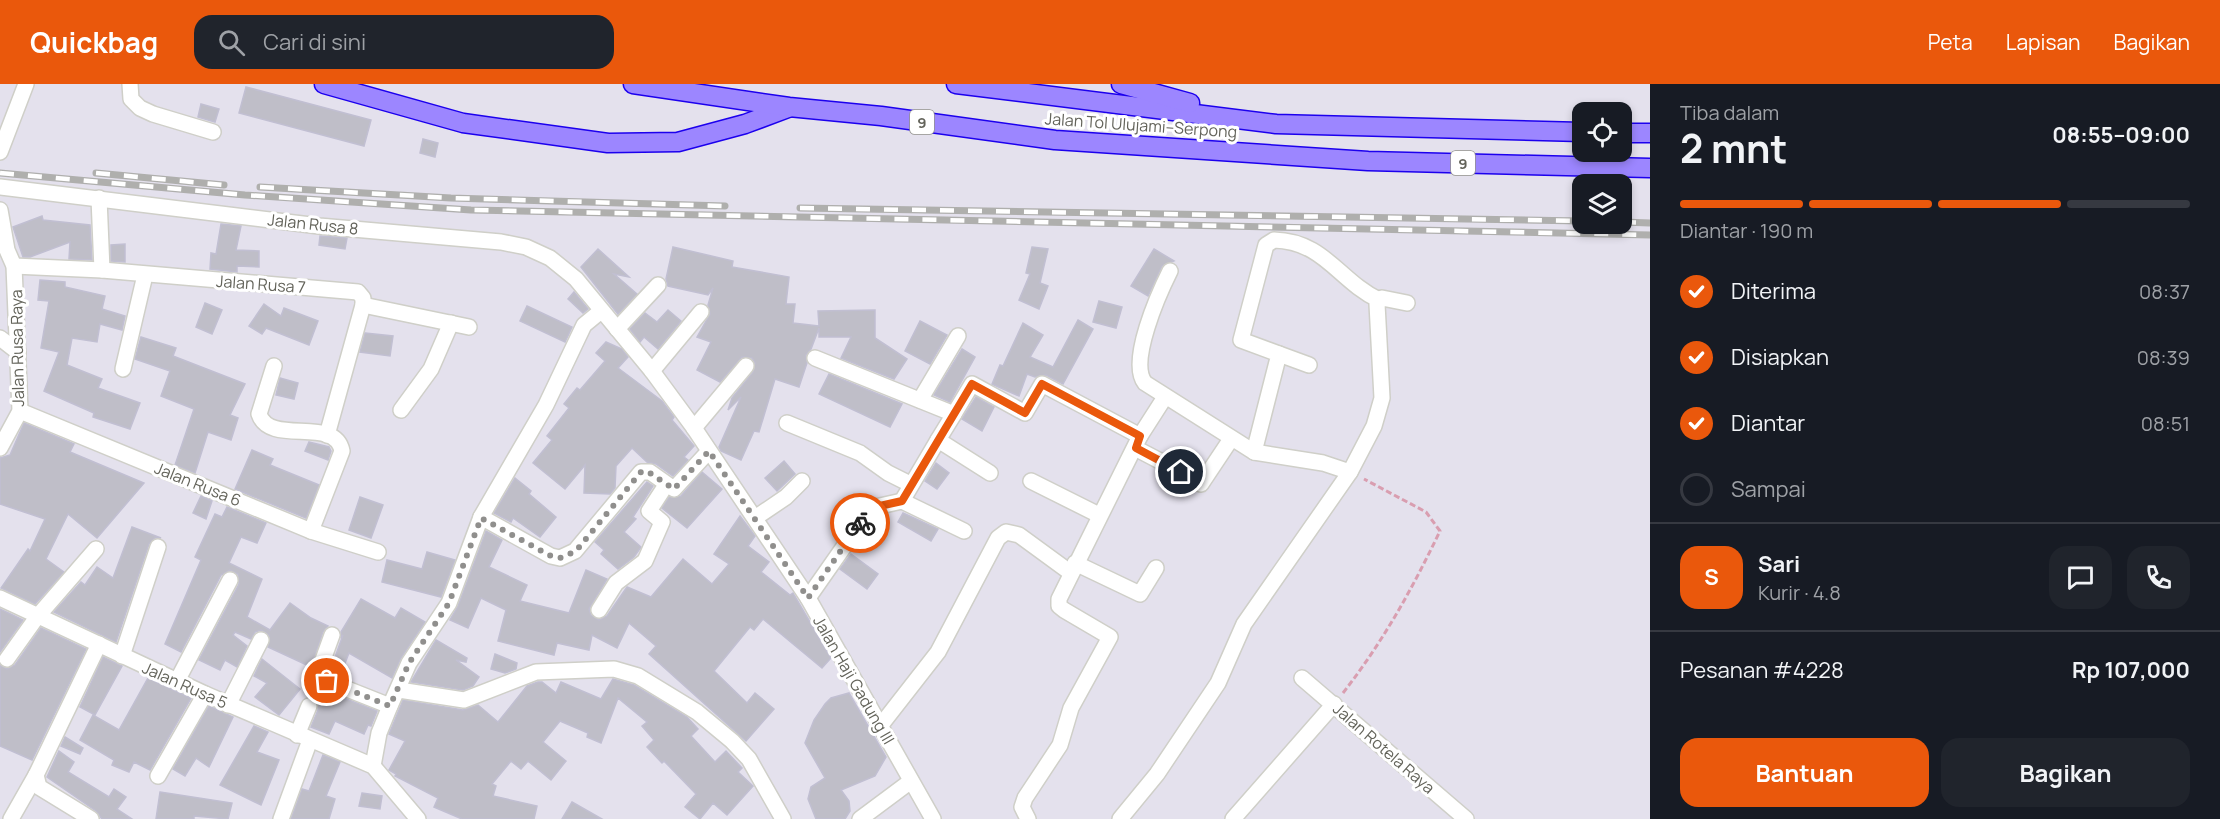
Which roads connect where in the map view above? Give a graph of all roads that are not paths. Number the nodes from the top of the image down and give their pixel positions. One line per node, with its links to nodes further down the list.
1 (26, 84): 15 (street)
2 (130, 84): 11 (street)
3 (324, 84): 9 (highway)
4 (633, 84): 9 (highway, Jalan Tol Ulujami–Serpong / 9)
5 (956, 84): 10 (highway, Jalan Tol Ulujami–Serpong / 9)
6 (1043, 84): 8 (highway)
7 (1121, 84): 8 (highway)
8 (1162, 96): 10 (highway)
9 (789, 107): 16 (highway, Jalan Tol Ulujami–Serpong / 9)
10 (1276, 124): 12 (highway, Jalan Tol Ulujami–Serpong / 9)
11 (213, 132)
12 (1572, 132)
13 (1632, 133): 14 (highway)
14 (1650, 133)
15 (1, 145)
16 (1650, 168)
17 (0, 187): 18 (street, Jalan Rusa 8)
18 (99, 198): 21 (street); 28 (street, Jalan Rusa 8)
19 (0, 210): 20 (street, Jalan Rusa Raya)
20 (14, 266): 21 (street, Jalan Rusa 7); 35 (street, Jalan Rusa Raya)
21 (102, 270): 23 (street, Jalan Rusa 7)
22 (1170, 271): 43 (street)
23 (145, 275): 27 (street, Jalan Rusa 7); 41 (street)
24 (658, 285): 32 (street)
25 (1379, 300): 26 (street); 36 (street); 58 (street)
26 (1407, 303)
27 (363, 305): 30 (street); 50 (street)
28 (601, 311): 32 (street, Jalan Haji Gadung III); 67 (street)
29 (701, 312): 42 (street)
30 (451, 323): 31 (street); 45 (street)
31 (469, 327)
32 (617, 329): 42 (street, Jalan Haji Gadung III)
33 (958, 336): 44 (street)
34 (0, 338): 35 (street)
35 (18, 351): 46 (street, Jalan Rusa Raya)
36 (1279, 354): 38 (street); 56 (street)
37 (815, 358): 44 (street)
38 (1309, 365)
39 (274, 366): 50 (street)
40 (746, 366): 49 (street)
41 (123, 369)
42 (652, 372): 49 (street, Jalan Haji Gadung III)
43 (1165, 397): 51 (street); 52 (street)
44 (920, 400): 47 (street)
45 (401, 410)
46 (20, 411): 54 (street, Jalan Rusa Raya); 69 (street, Jalan Rusa 6)
47 (954, 414): 52 (street); 53 (street)
48 (787, 423): 62 (street)
49 (694, 428): 55 (street, Jalan Haji Gadung III)
50 (327, 435): 69 (street)
51 (1231, 440): 56 (street); 63 (street)
52 (1138, 442): 57 (street); 66 (street)
53 (936, 443): 59 (street); 62 (street)
54 (0, 448)
55 (709, 451): 64 (street); 68 (street, Jalan Haji Gadung III)
56 (1254, 452): 58 (street)
57 (1181, 472)
58 (1350, 472): 108 (street)
59 (990, 473)
60 (802, 481): 68 (street)
61 (1031, 481): 66 (street)
62 (910, 484): 65 (street)
63 (1201, 484)
64 (666, 485): 67 (street); 79 (street)
65 (902, 501): 70 (street); 78 (street)
66 (1099, 515): 74 (street)
67 (481, 518): 88 (street)
68 (755, 518): 78 (street, Jalan Haji Gadung III)
69 (311, 531): 73 (street, Jalan Rusa 6)
70 (964, 531)
71 (158, 547): 84 (street)
72 (96, 549): 80 (street)
73 (378, 552)
74 (1073, 568): 75 (street); 94 (street); 107 (street)
75 (1156, 568)
76 (230, 580): 87 (street)
77 (0, 598): 80 (street, Jalan Rusa 5)
78 (808, 598): 94 (street, Jalan Haji Gadung III)
79 (598, 610)
80 (37, 616): 83 (street, Jalan Rusa 5); 85 (street)
81 (332, 635): 93 (street)
82 (261, 640): 91 (street)
83 (99, 645): 84 (street, Jalan Rusa 5); 97 (street)
84 (122, 656): 87 (street, Jalan Rusa 5)
85 (7, 659)
86 (1302, 678): 90 (street, Jalan Rotela Raya)
87 (177, 681): 89 (street, Jalan Rusa 5)
88 (399, 690): 93 (street); 104 (street)
89 (205, 694): 91 (street, Jalan Rusa 5); 98 (street)
90 (1334, 704): 109 (street); 110 (street, Jalan Rotela Raya)
91 (228, 705): 95 (street, Jalan Rusa 5)
92 (309, 706): 95 (street)
93 (390, 706): 96 (street)
94 (881, 725): 99 (street, Jalan Haji Gadung III)
95 (304, 738): 96 (street, Jalan Rusa 5); 102 (street)
96 (373, 766): 103 (street)
97 (36, 775): 100 (street); 101 (street)
98 (158, 776)
99 (911, 781): 105 (street); 106 (street, Jalan Haji Gadung III)
100 (11, 819)
101 (92, 819)
102 (281, 819)
103 (416, 819)
104 (783, 819)
105 (860, 819)
106 (933, 819)
107 (1028, 819)
108 (1120, 819)
109 (1233, 819)
110 (1466, 819)

